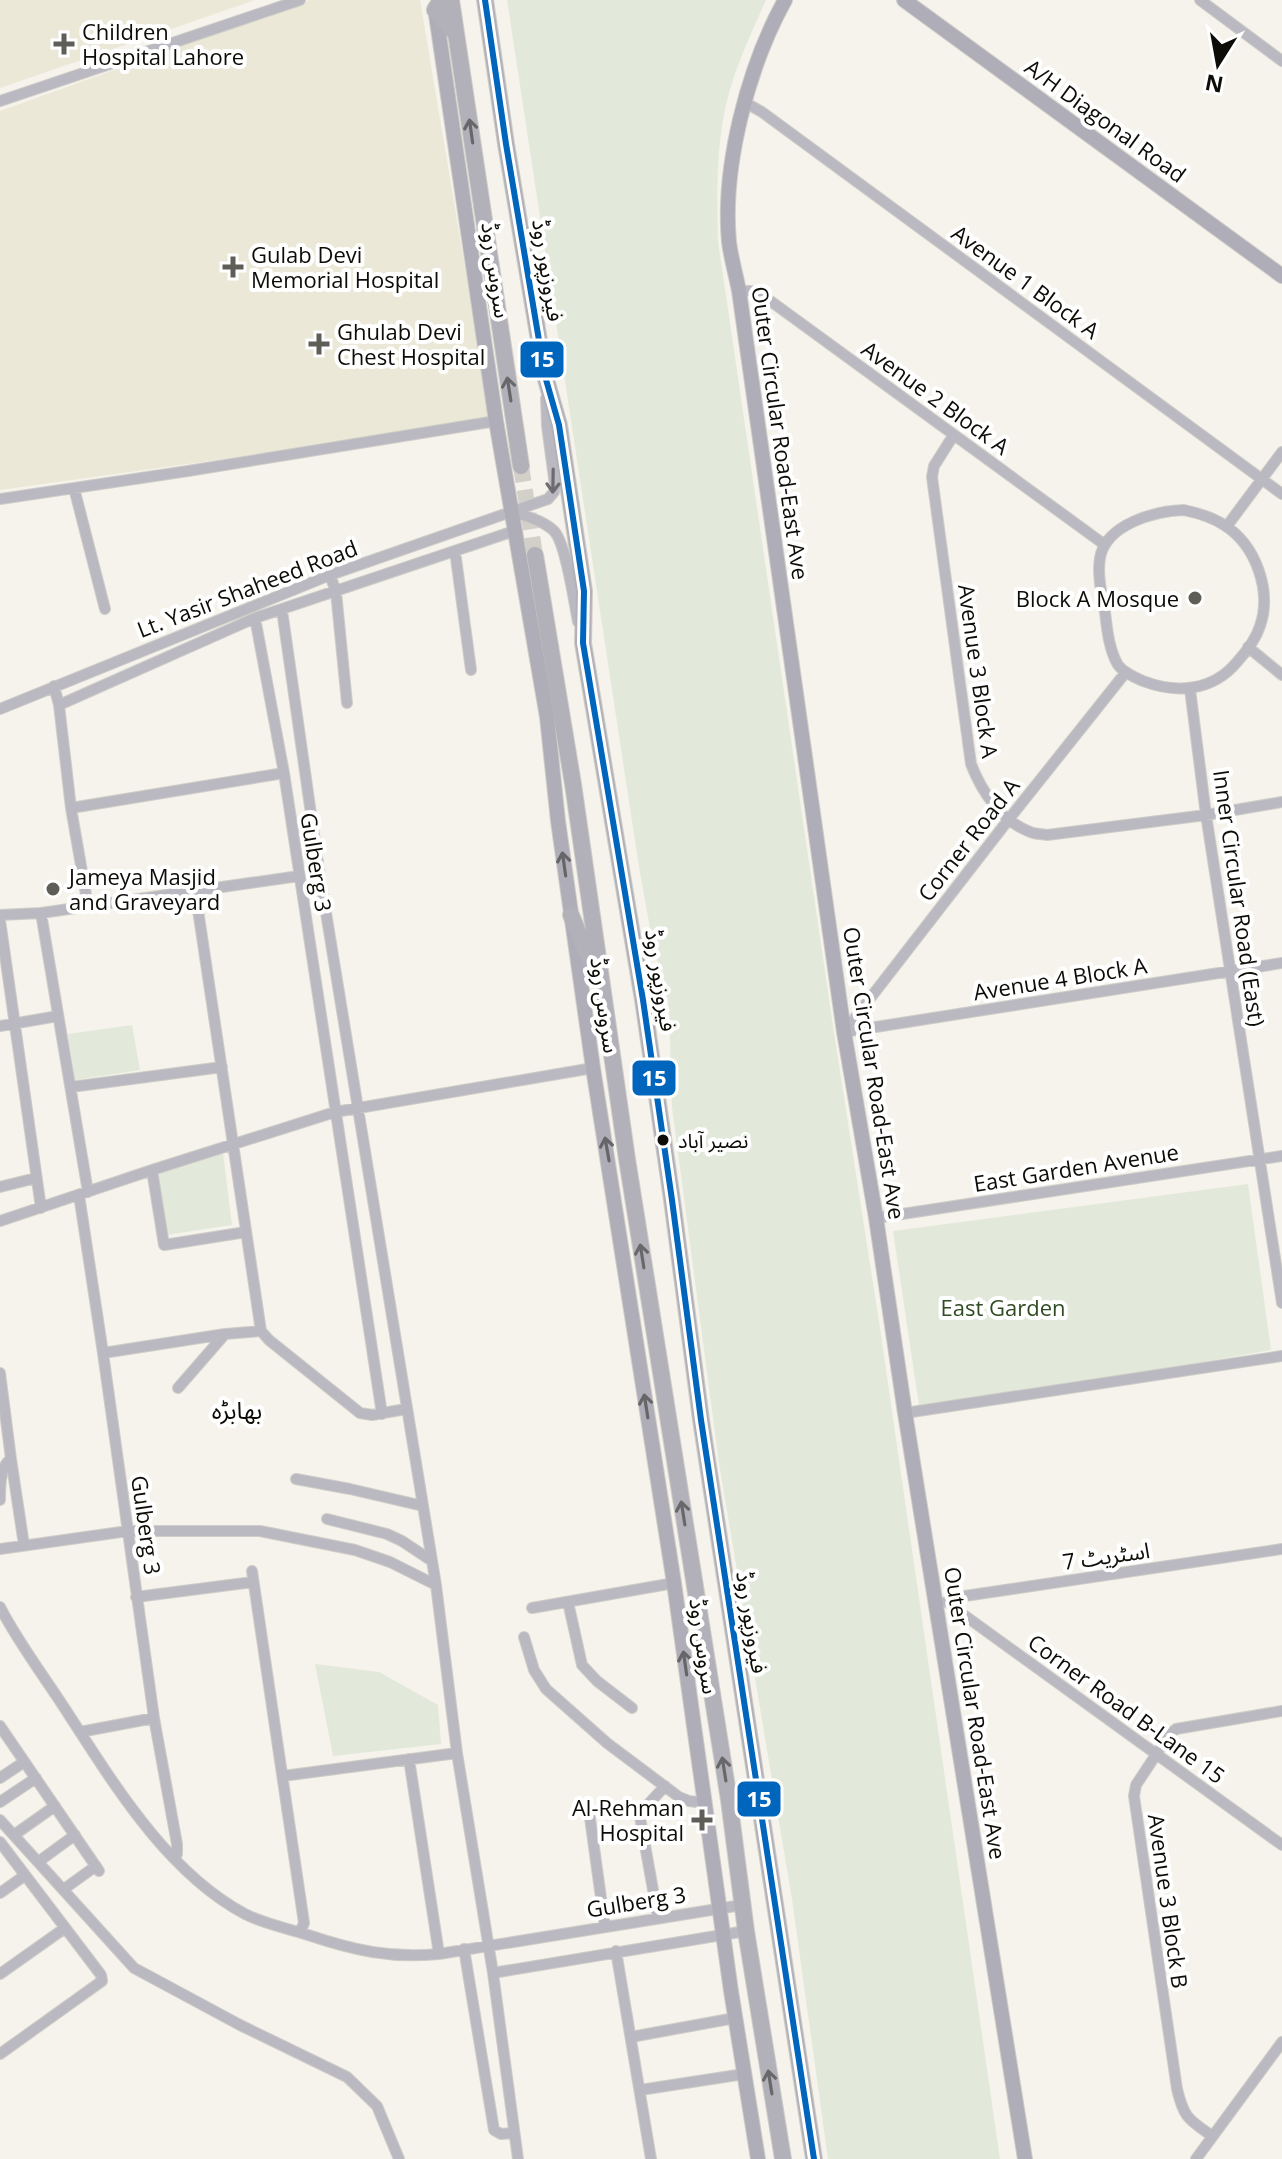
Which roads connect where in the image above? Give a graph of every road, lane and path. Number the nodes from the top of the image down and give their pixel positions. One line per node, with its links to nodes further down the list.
1 (300, 0): 10 (street)
2 (451, 0): 8 (main road)
3 (485, 0): 14 (main road, فیروزپور روڈ)
4 (785, 0): 11 (street, Outer Circular Road-East Ave)
5 (904, 0): 12 (street, A/H Diagonal Road)
6 (1200, 0): 9 (street)
7 (437, 3): 8 (main road); 15 (street, سروس روڈ)
8 (456, 34): 18 (main road, one-way to 8)
9 (1282, 61)
10 (0, 101)
11 (746, 103): 13 (street, Outer Circular Road-East Ave); 19 (street, Avenue 1 Block A)
12 (1282, 276)
13 (739, 291): 16 (street, Avenue 2 Block A); 65 (street, Outer Circular Road-East Ave)
14 (545, 376): 23 (street, Lt. Yasir Shaheed Road, one-way to 23); 38 (main road, فیروزپور روڈ)
15 (496, 421): 20 (street); 23 (street, سروس روڈ)
16 (953, 436): 29 (street, Avenue 2 Block A); 52 (street, Avenue 3 Block A)
17 (1282, 452): 19 (street)
18 (521, 466)
19 (1262, 480): 21 (street, Avenue 1 Block A); 25 (street)
20 (74, 488): 22 (street); 35 (street)
21 (1282, 494)
22 (0, 499)
23 (511, 512): 24 (street, Lt. Yasir Shaheed Road); 26 (street, سروس روڈ); 38 (street)
24 (472, 526): 27 (street, Lt. Yasir Shaheed Road); 28 (street)
25 (1227, 526): 29 (street); 39 (street)
26 (514, 531): 28 (street); 57 (street, سروس روڈ, one-way to 26)
27 (432, 539): 31 (street); 33 (street, Lt. Yasir Shaheed Road)
28 (472, 544): 30 (street)
29 (1105, 545): 41 (street)
30 (455, 551): 31 (street); 40 (street)
31 (441, 555): 34 (street)
32 (535, 555): 61 (main road)
33 (330, 575): 34 (street); 43 (street, Lt. Yasir Shaheed Road)
34 (336, 592): 36 (street); 45 (street)
35 (105, 609)
36 (282, 610): 37 (street); 69 (street)
37 (255, 618): 46 (street); 48 (street, Gulberg 3)
38 (583, 643): 164 (main road, فیروزپور روڈ)
39 (1248, 647): 42 (street); 44 (street)
40 (471, 670)
41 (1126, 672): 44 (street); 52 (street, Corner Road A)
42 (1282, 675)
43 (54, 686): 46 (street); 47 (street, Lt. Yasir Shaheed Road)
44 (1190, 689): 51 (street, Inner Circular Road (East))
45 (347, 703)
46 (59, 705): 50 (street)
47 (0, 709)
48 (284, 773): 50 (street); 53 (street, Gulberg 3)
49 (1282, 802): 51 (street, Avenue 3 Block A)
50 (71, 808): 55 (street)
51 (1206, 815): 52 (street, Avenue 3 Block A); 60 (street, Inner Circular Road (East))
52 (1009, 819): 65 (street, Corner Road A)
53 (299, 876): 54 (street); 70 (street, Gulberg 3)
54 (195, 890): 55 (street); 66 (street)
55 (88, 906): 56 (street)
56 (41, 913): 58 (street); 62 (street, Gulberg 3)
57 (571, 915): 61 (main road); 67 (street, سروس روڈ)
58 (0, 918): 63 (street)
59 (1282, 963): 60 (street, Avenue 4 Block A)
60 (1230, 971): 65 (street, Avenue 4 Block A); 73 (street, Inner Circular Road (East))
61 (603, 991): 137 (main road, one-way to 61)
62 (58, 1016): 63 (street); 68 (street, Gulberg 3)
63 (14, 1024): 64 (street); 75 (street)
64 (0, 1026)
65 (844, 1032): 79 (street, Outer Circular Road-East Ave)
66 (222, 1067): 68 (street); 71 (street)
67 (593, 1068): 69 (street); 102 (street, سروس روڈ, one-way to 67)
68 (71, 1087): 77 (street, Gulberg 3)
69 (357, 1107): 70 (street); 89 (street)
70 (335, 1112): 71 (street); 91 (street, Gulberg 3)
71 (233, 1144): 74 (street); 81 (street)
72 (1282, 1156): 73 (street, East Garden Avenue)
73 (1259, 1160): 79 (street, East Garden Avenue); 82 (street, Inner Circular Road (East))
74 (152, 1170): 77 (street); 81 (street)
75 (36, 1178): 76 (street); 78 (street)
76 (0, 1187)
77 (84, 1193): 78 (street); 85 (street, Gulberg 3)
78 (41, 1208): 80 (street)
79 (876, 1218): 90 (street, Outer Circular Road-East Ave)
80 (0, 1221)
81 (246, 1232): 83 (street)
82 (1282, 1303)
83 (261, 1331): 84 (street); 91 (street)
84 (225, 1334): 85 (street); 88 (street)
85 (103, 1353): 97 (street, Gulberg 3)
86 (1282, 1356): 90 (street)
87 (0, 1373): 92 (street)
88 (178, 1388)
89 (406, 1409): 91 (street); 95 (street)
90 (905, 1413): 106 (street, Outer Circular Road-East Ave)
91 (382, 1414)
92 (11, 1459): 94 (street); 98 (street)
93 (296, 1479): 95 (street)
94 (0, 1500)
95 (423, 1506): 101 (street)
96 (327, 1519): 101 (street)
97 (128, 1531): 98 (street); 103 (street); 104 (street, Gulberg 3)
98 (24, 1545): 99 (street)
99 (0, 1549)
100 (1282, 1549): 106 (street, اسٹریٹ 7)
101 (432, 1561): 103 (street)
102 (674, 1583): 105 (street); 124 (street, سروس روڈ, one-way to 102)
103 (436, 1585): 115 (street)
104 (136, 1597): 112 (street, Gulberg 3); 119 (street)
105 (568, 1602): 108 (street); 110 (street)
106 (944, 1603): 116 (street, Corner Road B-Lane 15); 165 (street, Outer Circular Road-East Ave)
107 (0, 1607): 114 (street, Gulberg 3)
108 (532, 1608)
109 (524, 1637): 122 (street)
110 (632, 1708)
111 (1282, 1711): 116 (street, Avenue 3 Block B)
112 (154, 1718): 114 (street); 132 (street, Gulberg 3)
113 (1, 1731): 118 (street)
114 (80, 1732): 132 (street, Gulberg 3)
115 (457, 1753): 117 (street); 145 (street)
116 (1156, 1753): 131 (street, Corner Road B-Lane 15); 158 (street, Avenue 3 Block B)
117 (409, 1759): 119 (street); 148 (street)
118 (24, 1762): 120 (street); 121 (street)
119 (283, 1776): 143 (street)
120 (0, 1778)
121 (36, 1778): 123 (street); 125 (street)
122 (665, 1786): 124 (street); 139 (street)
123 (0, 1802)
124 (705, 1803): 138 (street, سروس روڈ)
125 (55, 1806): 128 (street); 129 (street)
126 (590, 1818): 140 (street)
127 (0, 1820): 128 (street)
128 (14, 1835): 133 (street)
129 (75, 1835): 133 (street); 135 (street)
130 (0, 1842): 134 (street)
131 (1282, 1845)
132 (174, 1858): 143 (street, Gulberg 3)
133 (38, 1862): 135 (street)
134 (24, 1876): 136 (street); 141 (street)
135 (64, 1889): 159 (street)
136 (0, 1893)
137 (742, 1905): 138 (street, Gulberg 3); 142 (main road)
138 (720, 1908): 139 (street, Gulberg 3); 144 (street, سروس روڈ)
139 (658, 1918): 140 (street, Gulberg 3)
140 (605, 1927): 145 (street, Gulberg 3)
141 (65, 1928): 150 (street); 154 (street)
142 (746, 1931): 144 (street); 163 (main road, one-way to 142)
143 (300, 1932): 148 (street, Gulberg 3)
144 (724, 1934): 147 (street); 151 (street, سروس روڈ)
145 (489, 1945): 146 (street, Gulberg 3); 149 (street)
146 (464, 1949): 148 (street, Gulberg 3); 157 (street)
147 (616, 1951): 149 (street); 152 (street)
148 (439, 1954)
149 (493, 1973): 157 (street)
150 (0, 1974)
151 (735, 2018): 152 (street); 155 (street, سروس روڈ)
152 (631, 2037): 156 (street)
153 (1282, 2042): 158 (street)
154 (0, 2054)
155 (744, 2074): 156 (street); 162 (street, سروس روڈ)
156 (640, 2090): 161 (street)
157 (514, 2133): 160 (street)
158 (1212, 2136): 166 (street)
159 (399, 2159)
160 (518, 2159)
161 (651, 2159)
162 (758, 2159)
163 (783, 2159)
164 (814, 2159)
165 (1025, 2159)
166 (1196, 2159)

